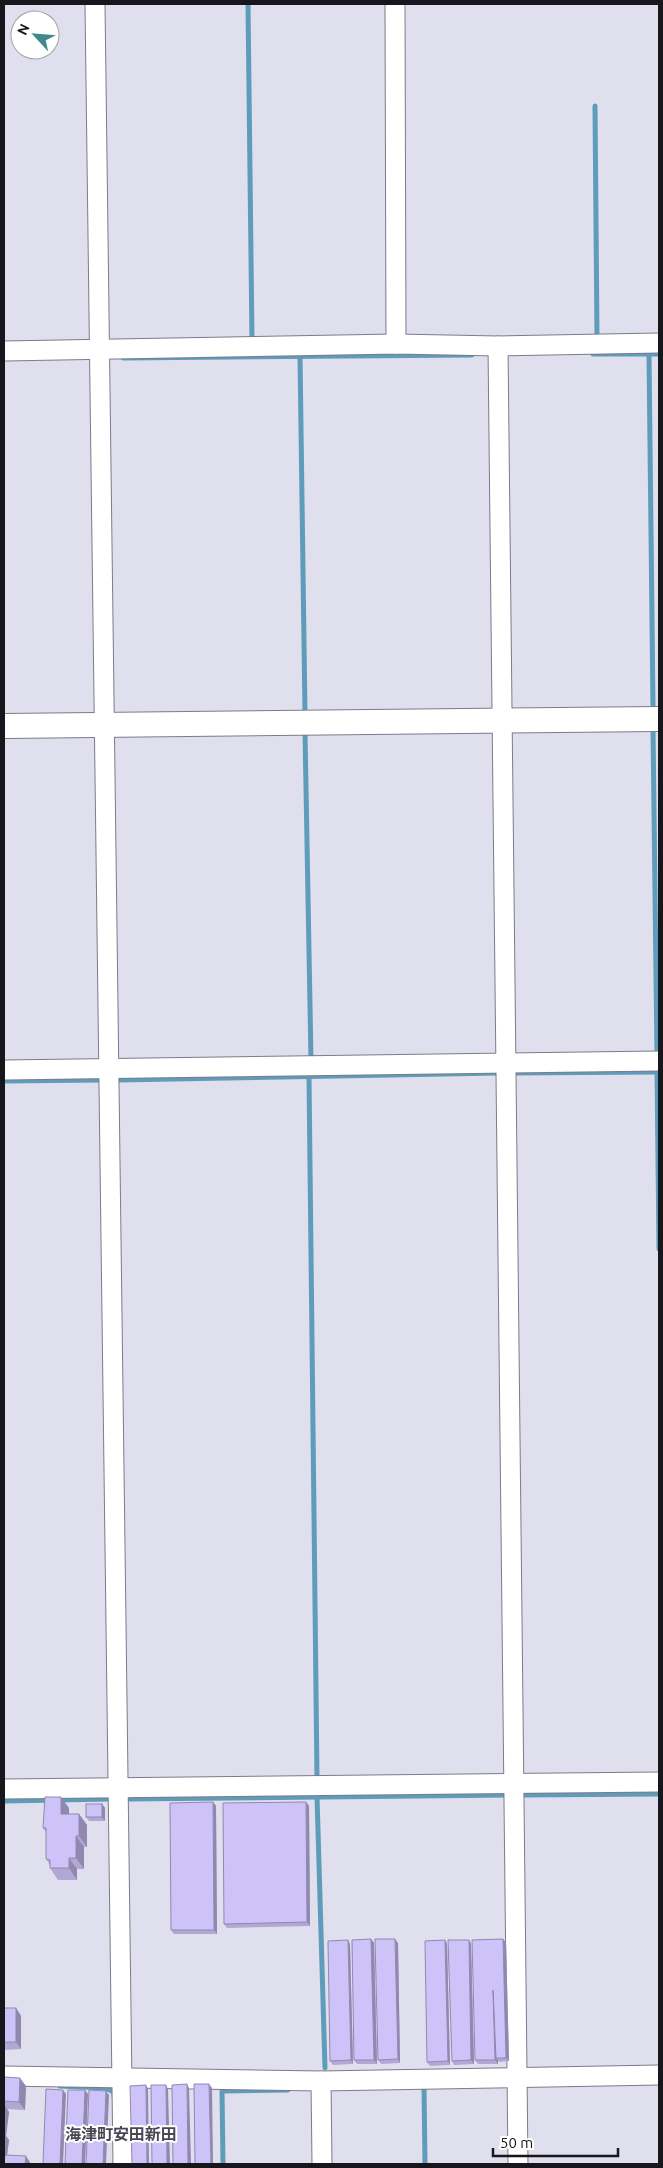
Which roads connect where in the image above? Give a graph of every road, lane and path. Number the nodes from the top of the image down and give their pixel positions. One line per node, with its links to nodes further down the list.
1 (96, 4): 7 (street)
2 (395, 4): 4 (street)
3 (659, 342): 5 (street)
4 (396, 344): 5 (street); 7 (street)
5 (498, 346): 9 (street)
6 (4, 350): 7 (street)
7 (100, 350): 10 (street)
8 (659, 720): 9 (street)
9 (502, 721): 10 (street); 13 (street)
10 (104, 725): 11 (street); 14 (street)
11 (4, 726)
12 (659, 1061): 13 (street)
13 (505, 1064): 14 (street); 17 (street)
14 (109, 1068): 15 (street); 19 (street)
15 (4, 1070)
16 (659, 1782): 17 (street)
17 (514, 1783): 19 (street); 22 (street)
18 (4, 1789): 19 (street)
19 (119, 1789): 23 (street)
20 (659, 2075): 22 (street)
21 (4, 2076): 23 (street)
22 (518, 2077): 24 (street); 27 (street)
23 (122, 2078): 24 (street); 25 (street)
24 (322, 2081): 26 (street)
25 (123, 2164)
26 (322, 2164)
27 (518, 2164)

